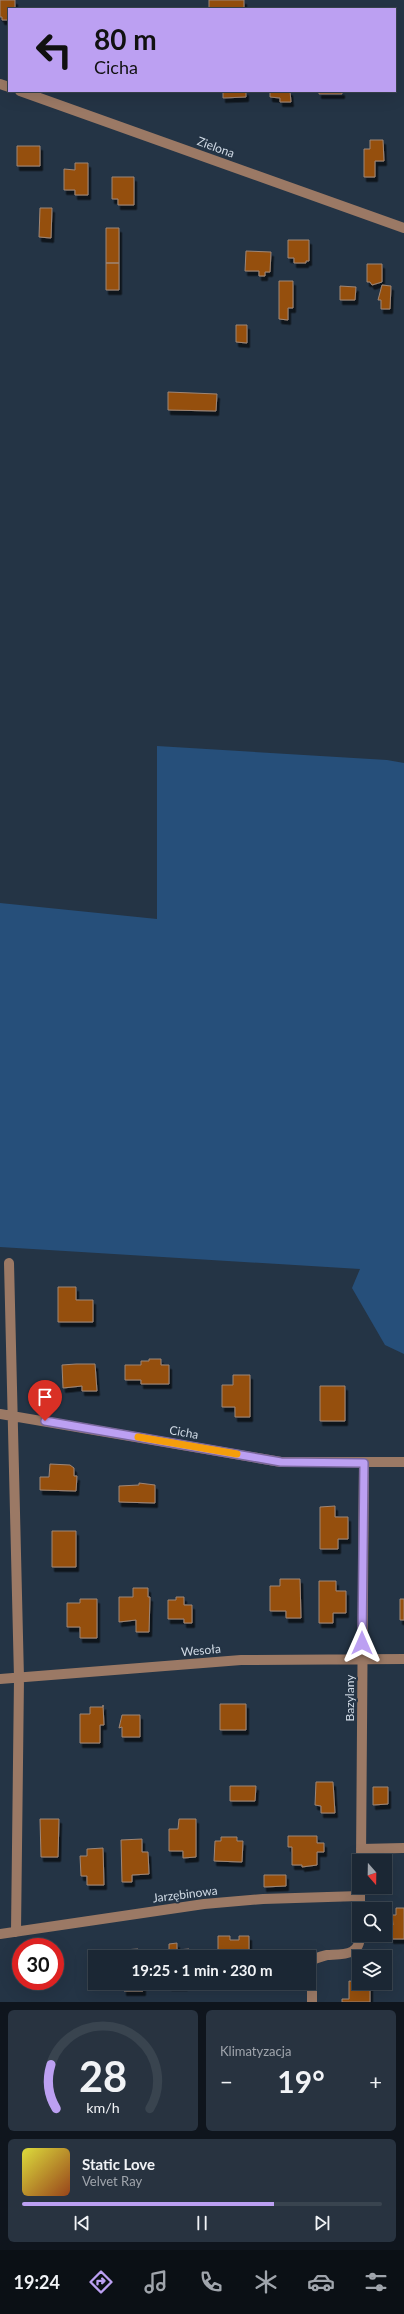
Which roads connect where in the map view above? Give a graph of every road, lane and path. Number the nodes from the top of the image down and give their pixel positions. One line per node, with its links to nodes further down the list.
1 (23, 92): 2 (street, Zielona)
2 (404, 228)
3 (9, 1263): 5 (street)
4 (0, 1414): 5 (street, Cicha)
5 (14, 1416): 7 (street, Cicha); 10 (street)
6 (404, 1462): 7 (street, Cicha)
7 (364, 1463): 8 (street, Bazylany)
8 (362, 1658): 9 (street, Wesoła); 10 (street, Wesoła); 12 (street, Bazylany)
9 (404, 1659)
10 (19, 1678): 11 (street, Wesoła); 16 (street)
11 (0, 1679)
12 (361, 1848): 13 (street); 14 (street, Bazylany)
13 (404, 1848)
14 (361, 1854)
15 (352, 1893): 16 (street, Jarzębinowa)
16 (16, 1932): 17 (street, Jarzębinowa)
17 (0, 1934)
18 (358, 1942): 19 (street)
19 (312, 2002)

